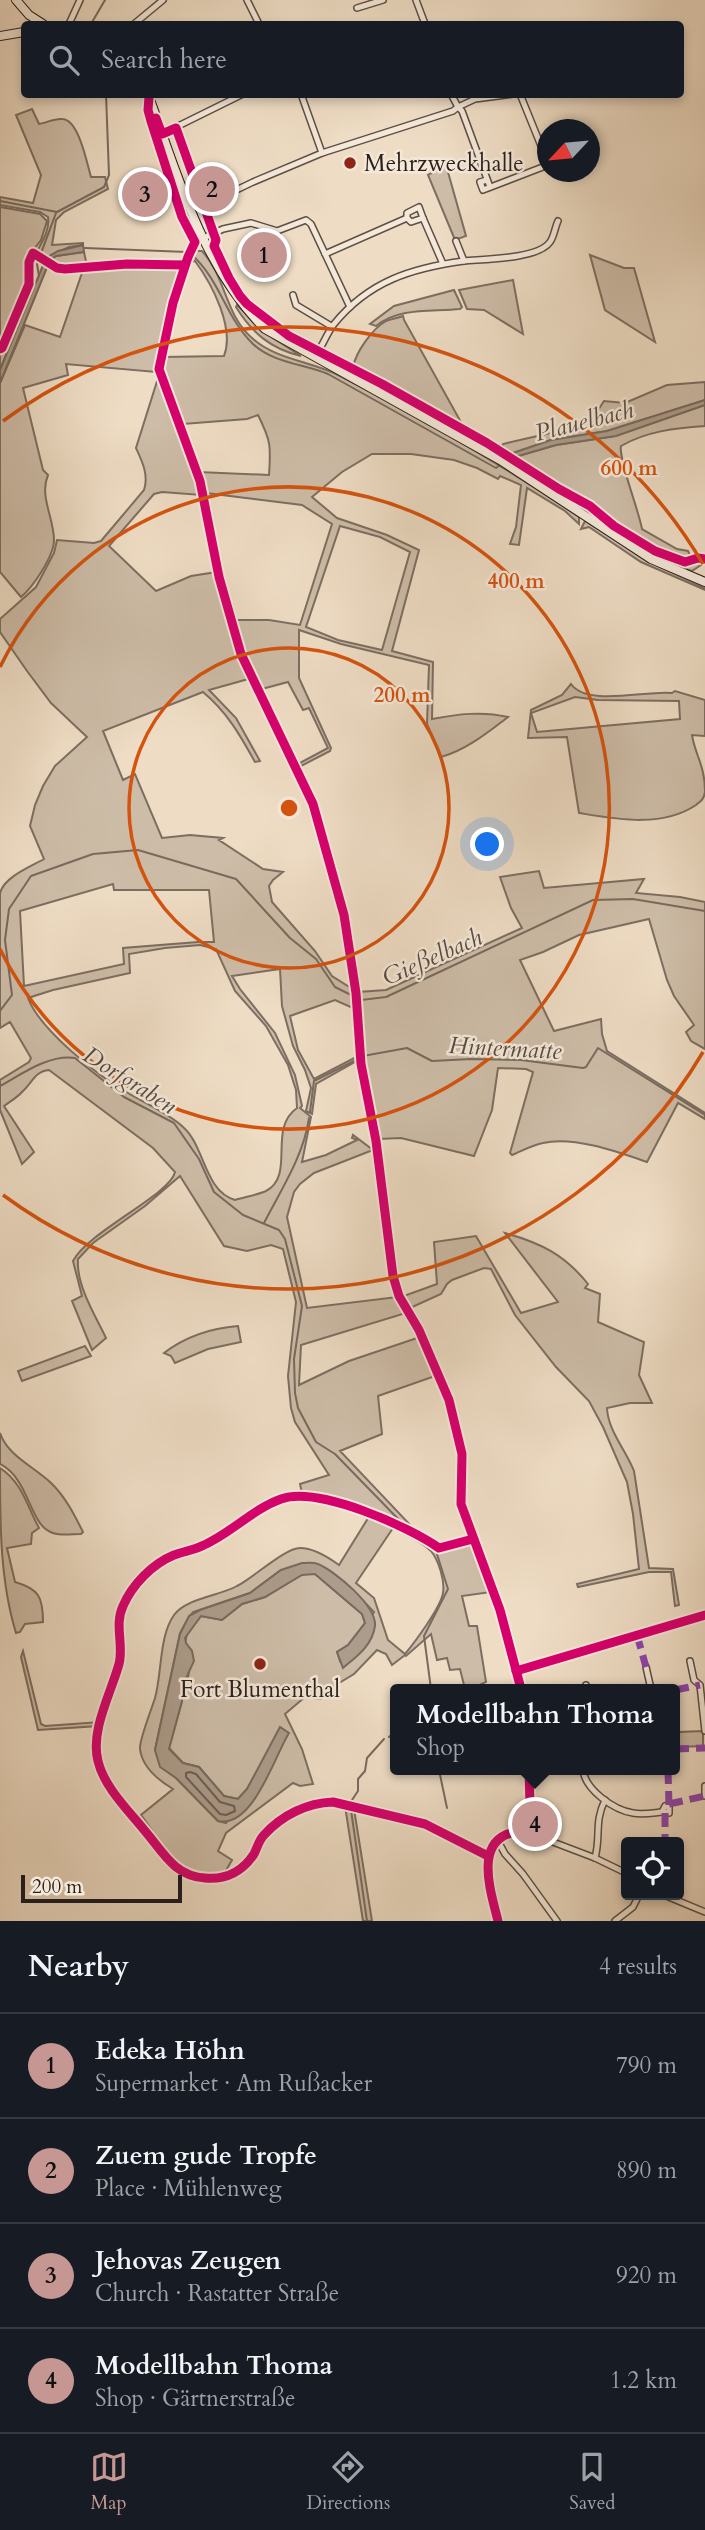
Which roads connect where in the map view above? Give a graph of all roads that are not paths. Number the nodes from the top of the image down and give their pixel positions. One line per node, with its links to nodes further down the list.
1 (16, 0): 8 (main road)
2 (80, 0): 9 (street)
3 (163, 0): 10 (street)
4 (247, 0): 11 (street)
5 (383, 0): 7 (street)
6 (416, 0): 12 (street)
7 (357, 8)
8 (37, 21)
9 (70, 21)
10 (138, 21)
11 (258, 21)
12 (424, 21)
13 (21, 32): 14 (main road)
14 (0, 36)
15 (149, 98): 23 (main road)
16 (235, 98): 22 (street)
17 (302, 98): 25 (street)
18 (453, 98): 21 (street)
19 (483, 98): 21 (street)
20 (522, 98): 24 (street)
21 (458, 107): 25 (street); 26 (street)
22 (176, 128): 23 (street); 25 (street)
23 (162, 134): 31 (main road)
24 (537, 134)
25 (322, 153)
26 (537, 168)
27 (407, 218): 28 (street); 28 (street); 32 (street)
28 (423, 218): 34 (street)
29 (558, 221): 33 (street)
30 (456, 241): 33 (street)
31 (197, 243): 32 (street); 35 (street); 39 (main road)
32 (325, 254): 37 (street)
33 (464, 261): 34 (street)
34 (443, 264): 37 (street)
35 (185, 265)
36 (293, 295): 38 (street)
37 (350, 307): 38 (street)
38 (331, 327): 39 (street)
39 (315, 357): 40 (main road)
40 (705, 582)
41 (492, 1586): 45 (street)
42 (563, 1658): 45 (street)
43 (690, 1661): 48 (street)
44 (646, 1667): 47 (street)
45 (516, 1671): 46 (street)
46 (520, 1684)
47 (650, 1684)
48 (705, 1731)
49 (529, 1775): 56 (street)
50 (585, 1775): 53 (street)
51 (705, 1786): 52 (street)
52 (705, 1796)
53 (605, 1800): 55 (street); 59 (street)
54 (130, 1812): 58 (street)
55 (662, 1812)
56 (524, 1831): 57 (street); 59 (street)
57 (498, 1841): 58 (street); 65 (street)
58 (488, 1856): 64 (street)
59 (595, 1858): 60 (street)
60 (621, 1871)
61 (636, 1900): 66 (street)
62 (677, 1900): 63 (street)
63 (705, 1911): 67 (street)
64 (498, 1921)
65 (557, 1921)
66 (615, 1921)
67 (702, 1921)

